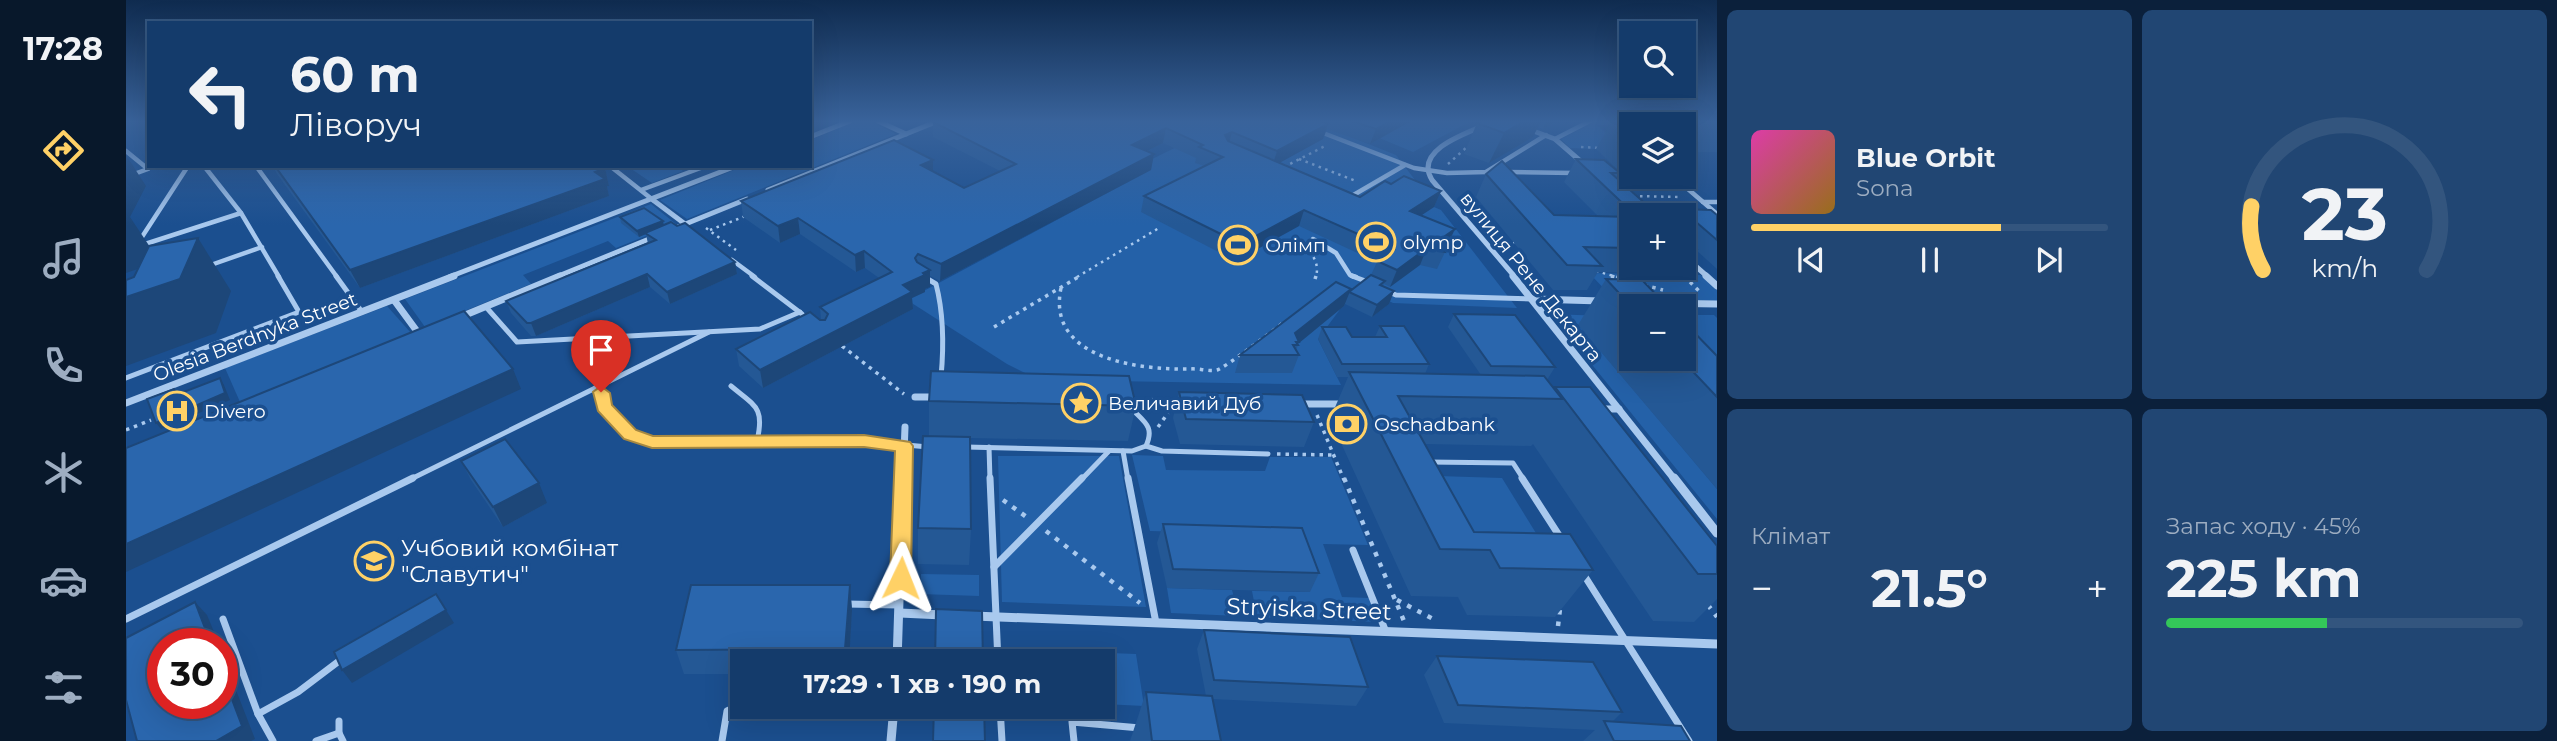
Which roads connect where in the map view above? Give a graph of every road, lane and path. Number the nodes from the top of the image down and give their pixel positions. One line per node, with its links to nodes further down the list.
1 (132, 156): 19 (lane)
2 (853, 156): 29 (street)
3 (1306, 156): 9 (path)
4 (1381, 156): 10 (lane)
5 (1433, 156): 20 (street)
6 (1458, 156): 22 (path)
7 (1513, 156): 21 (lane)
8 (1574, 156): 24 (street)
9 (1299, 159): 18 (path); 26 (path)
10 (1405, 165): 20 (lane); 26 (lane)
11 (151, 168): 19 (lane)
12 (187, 168): 38 (lane)
13 (206, 168): 38 (lane)
14 (257, 168): 72 (lane)
15 (613, 168): 28 (lane)
16 (701, 168): 28 (lane)
17 (731, 168): 34 (street, Olesia Berdnyka Street)
18 (1281, 168)
19 (148, 169): 25 (lane)
20 (1427, 171): 22 (lane); 67 (street, вулиця Рене Декарта)
21 (1486, 172): 22 (lane); 23 (lane)
22 (1447, 173)
23 (1580, 173)
24 (1594, 174)
25 (126, 177)
26 (1368, 186): 33 (lane)
27 (1688, 189): 32 (lane)
28 (641, 190): 34 (lane)
29 (765, 192)
30 (1631, 196): 32 (path)
31 (752, 197): 41 (street)
32 (1698, 197): 35 (lane)
33 (1342, 198)
34 (653, 200): 41 (street); 66 (street, Olesia Berdnyka Street)
35 (1703, 202): 36 (lane); 39 (lane)
36 (1717, 202)
37 (757, 211): 43 (path)
38 (242, 212): 52 (lane)
39 (1717, 214)
40 (701, 223): 43 (path)
41 (685, 224): 44 (street); 45 (lane)
42 (1159, 228): 63 (path)
43 (709, 230): 54 (path)
44 (670, 231)
45 (695, 232)
46 (657, 236): 71 (street)
47 (1523, 236): 50 (path)
48 (1313, 239): 61 (lane)
49 (1299, 242): 60 (path)
50 (1503, 242): 51 (path); 53 (path)
51 (1524, 242)
52 (262, 247): 57 (lane); 83 (lane)
53 (1504, 251)
54 (740, 253)
55 (727, 256): 73 (lane)
56 (1696, 267): 62 (street)
57 (202, 268)
58 (1592, 270): 65 (path)
59 (920, 275): 87 (lane)
60 (1315, 279)
61 (1373, 285)
62 (1717, 286)
63 (1061, 288): 76 (path); 77 (path)
64 (1385, 290): 67 (lane)
65 (1672, 293)
66 (394, 299): 72 (street, Olesia Berdnyka Street); 80 (street)
67 (1532, 299): 68 (street); 98 (street, вулиця Рене Декарта)
68 (1612, 301)
69 (1696, 303): 70 (street)
70 (1717, 304)
71 (486, 307): 75 (street); 79 (lane)
72 (362, 312): 93 (street, Olesia Berdnyka Street)
73 (800, 312): 74 (lane); 79 (lane)
74 (808, 319)
75 (452, 321)
76 (1284, 322)
77 (994, 327)
78 (430, 330): 80 (street)
79 (709, 332): 85 (lane)
80 (419, 334): 81 (street)
81 (410, 338)
82 (842, 346): 86 (path)
83 (126, 378)
84 (732, 386): 103 (lane)
85 (596, 388): 103 (lane); 129 (lane)
86 (911, 397): 87 (street)
87 (940, 397): 88 (street)
88 (953, 397)
89 (1111, 400): 90 (street)
90 (1124, 400): 91 (street); 101 (lane)
91 (1175, 401): 92 (street); 101 (path)
92 (1189, 402)
93 (126, 403)
94 (1284, 403): 95 (street)
95 (1312, 404): 96 (street); 112 (path)
96 (1352, 405)
97 (1589, 409): 98 (street)
98 (1619, 409): 116 (street, вулиця Рене Декарта)
99 (151, 420): 102 (path)
100 (905, 427): 104 (street)
101 (1149, 427): 105 (lane)
102 (126, 430)
103 (757, 441): 104 (lane)
104 (904, 446): 106 (lane); 125 (street)
105 (1146, 446): 110 (lane); 111 (lane)
106 (940, 447)
107 (953, 447): 108 (lane)
108 (989, 447): 109 (lane); 114 (lane)
109 (1109, 451): 110 (lane); 115 (lane)
110 (1123, 451): 127 (lane)
111 (1268, 454): 112 (path)
112 (1334, 455): 123 (path)
113 (1418, 461): 118 (lane)
114 (991, 490): 115 (path); 120 (lane)
115 (1036, 524): 120 (lane); 127 (path)
116 (1717, 533)
117 (1353, 550): 134 (lane)
118 (1569, 551)
119 (1576, 562): 135 (lane)
120 (994, 567): 126 (lane)
121 (1701, 595): 128 (path)
122 (1561, 597): 133 (path)
123 (1395, 599): 131 (path); 132 (path)
124 (839, 604): 125 (lane)
125 (900, 609): 126 (street, Stryiska Street); 137 (street)
126 (996, 617): 127 (street, Stryiska Street); 138 (lane)
127 (1154, 617): 134 (street, Stryiska Street)
128 (1717, 617)
129 (126, 619)
130 (223, 619): 141 (lane)
131 (1405, 623)
132 (1443, 624)
133 (1558, 628)
134 (1386, 632): 135 (street, Stryiska Street)
135 (1628, 640): 136 (street, Stryiska Street); 153 (lane)
136 (1717, 644)
137 (898, 649)
138 (997, 649)
139 (350, 654): 141 (lane)
140 (730, 710): 149 (lane)
141 (258, 714): 147 (lane)
142 (893, 719): 150 (street)
143 (1001, 719): 151 (lane)
144 (339, 721): 146 (lane)
145 (1148, 729): 152 (lane)
146 (341, 737): 148 (lane)
147 (273, 741)
148 (316, 741)
149 (722, 741)
150 (891, 741)
151 (1002, 741)
152 (1074, 741)
153 (1689, 741)

